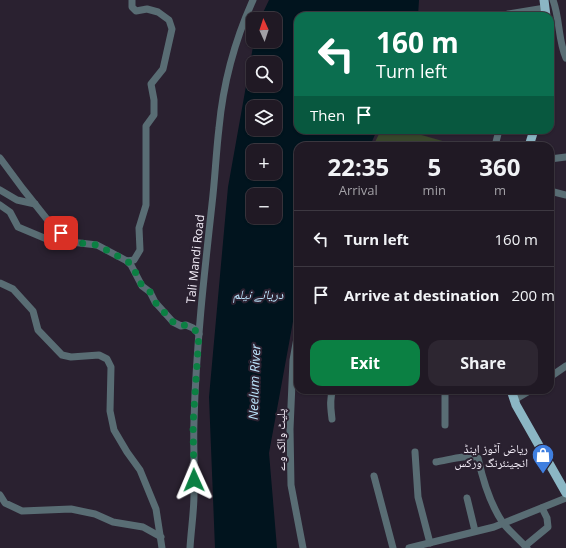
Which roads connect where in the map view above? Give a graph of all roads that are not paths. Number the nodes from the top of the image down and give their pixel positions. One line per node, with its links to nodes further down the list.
1 (132, 0): 16 (street)
2 (253, 0): 18 (street, Tali Mandi Road)
3 (553, 0): 6 (street)
4 (545, 8): 5 (street)
5 (520, 12)
6 (566, 58)
7 (566, 157): 9 (street)
8 (0, 158): 13 (street)
9 (554, 158)
10 (0, 190): 13 (street)
11 (554, 192): 12 (street)
12 (566, 195)
13 (35, 204): 15 (street)
14 (0, 205): 15 (street)
15 (71, 242): 16 (street)
16 (127, 261): 18 (street)
17 (0, 283): 39 (street)
18 (199, 334): 43 (street, Tali Mandi Road)
19 (294, 351): 44 (street, پلیٹ والک وے)
20 (566, 366): 21 (street)
21 (554, 374)
22 (331, 394): 27 (street)
23 (445, 394): 28 (street)
24 (512, 394): 26 (main road)
25 (524, 394): 26 (street)
26 (514, 400): 32 (main road)
27 (332, 419)
28 (445, 425)
29 (415, 452): 40 (street)
30 (436, 462): 37 (street)
31 (374, 476): 45 (street)
32 (566, 493)
33 (0, 495): 39 (street)
34 (467, 498): 38 (street)
35 (566, 498): 36 (street)
36 (542, 508): 37 (street); 41 (street)
37 (504, 524): 38 (street); 41 (street)
38 (475, 531): 40 (street)
39 (161, 537): 42 (street)
40 (430, 543): 46 (street)
41 (526, 547)
42 (162, 548)
43 (190, 548)
44 (303, 548)
45 (393, 548)
46 (409, 548)

